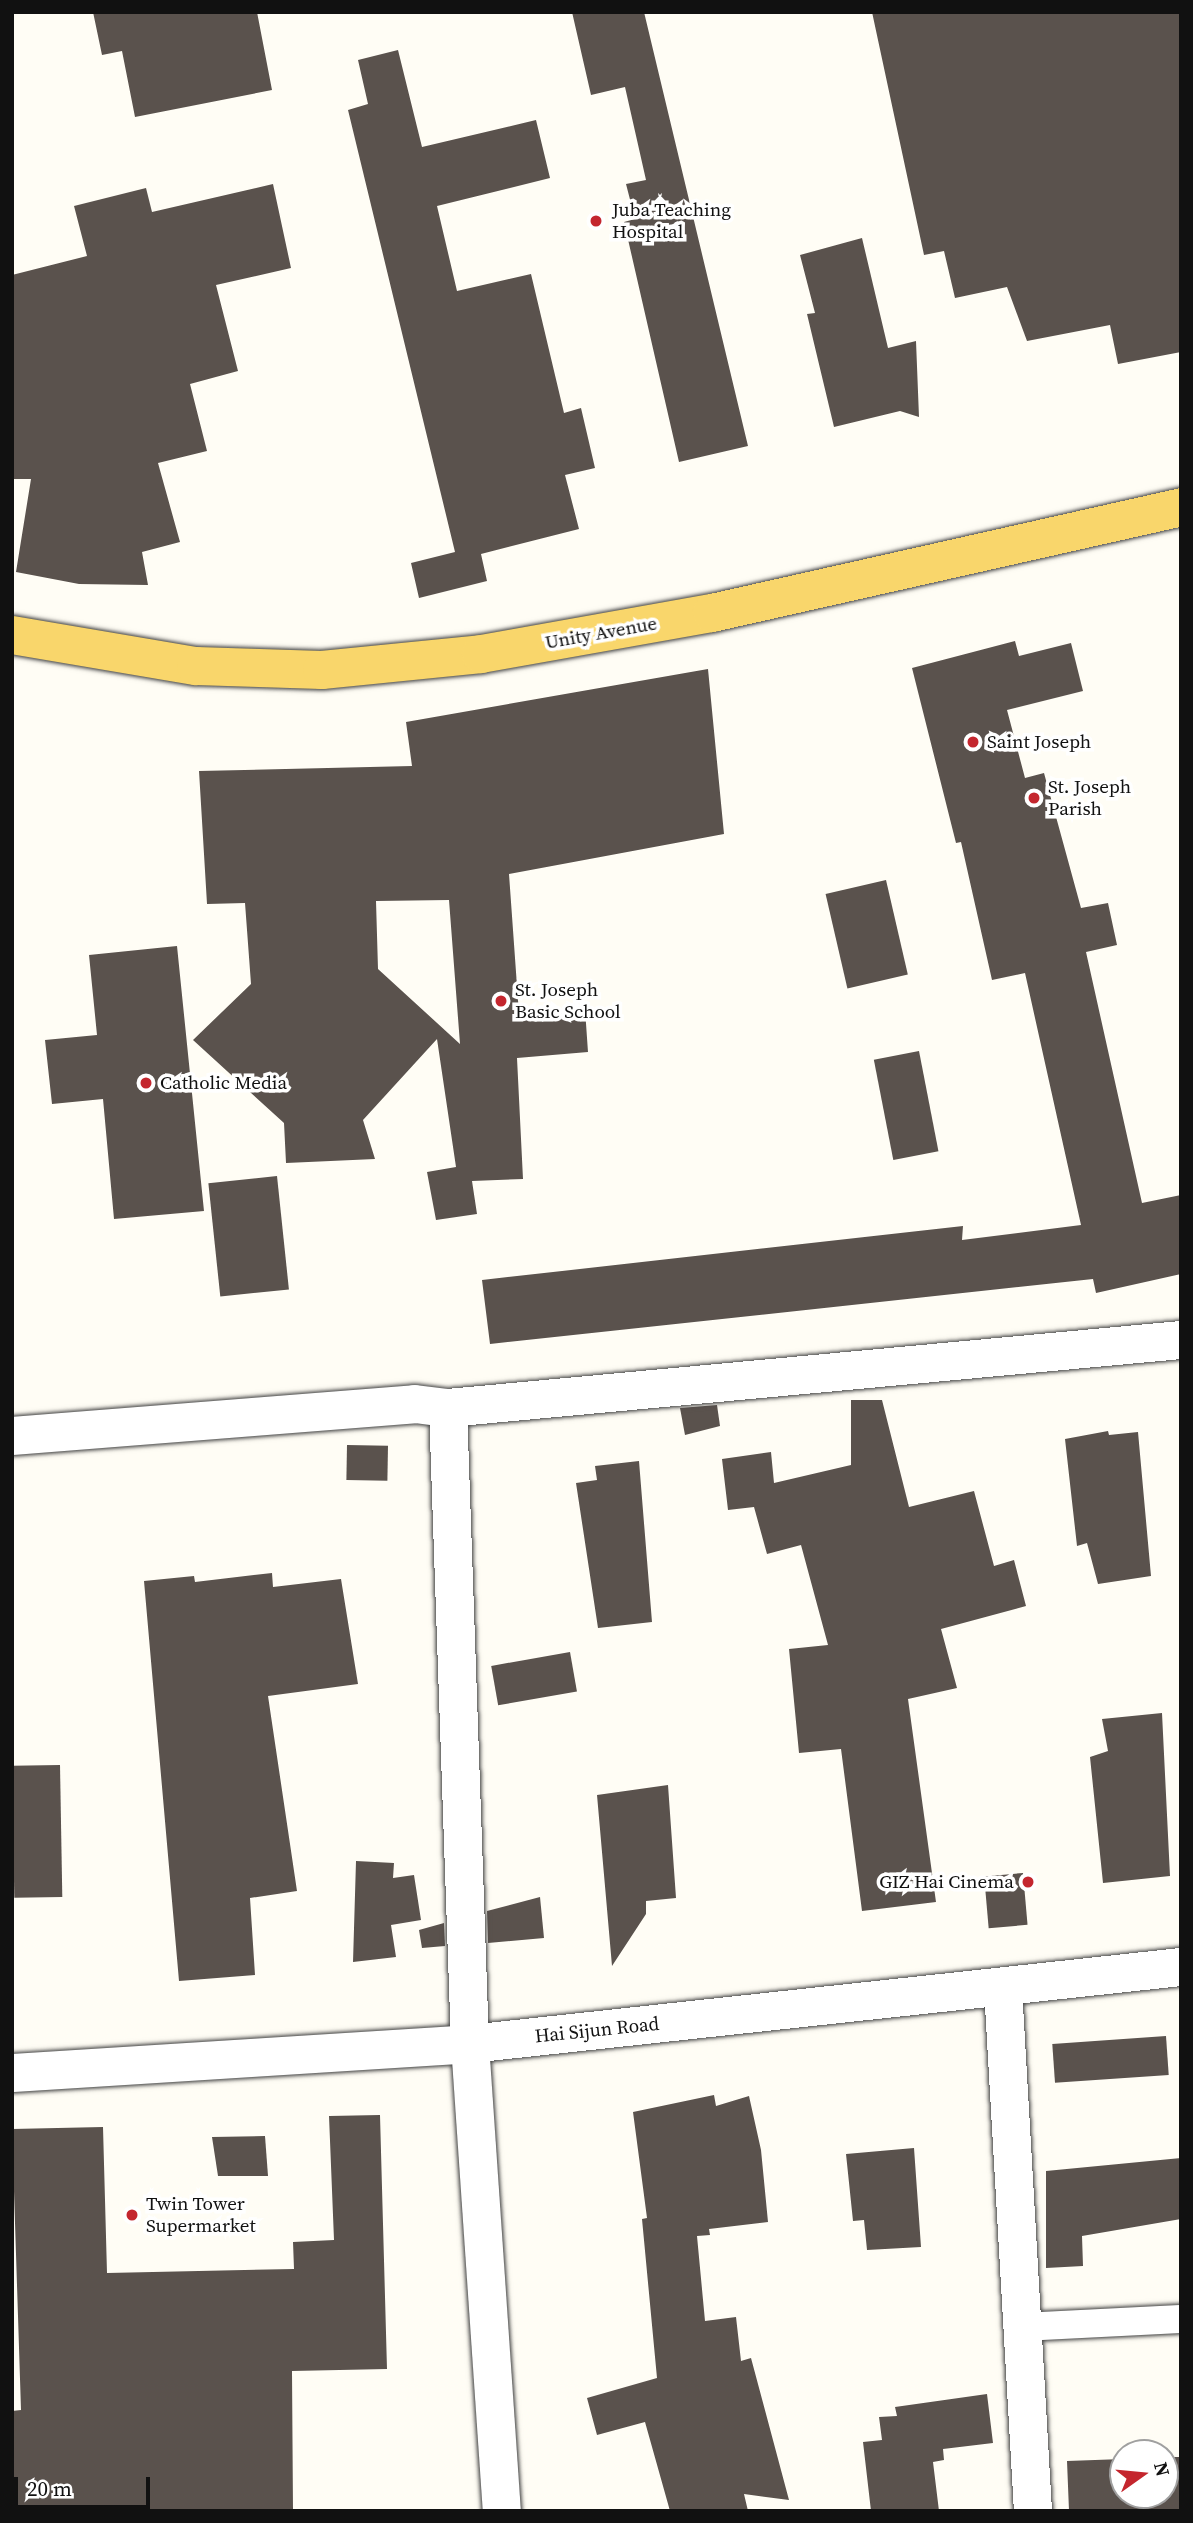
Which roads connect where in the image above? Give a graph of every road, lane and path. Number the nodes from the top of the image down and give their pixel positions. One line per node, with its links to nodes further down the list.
1 (1181, 507): 2 (main road, Unity Avenue)
2 (12, 635)
3 (1181, 1340): 4 (street)
4 (448, 1408): 5 (street); 8 (street)
5 (12, 1436)
6 (1181, 1967): 7 (street, Hai Sijun Road)
7 (1003, 1987): 8 (street, Hai Sijun Road); 11 (street)
8 (470, 2044): 9 (street, Hai Sijun Road); 12 (street)
9 (12, 2073)
10 (1181, 2319): 11 (lane)
11 (1021, 2327): 13 (street)
12 (502, 2511)
13 (1033, 2511)

